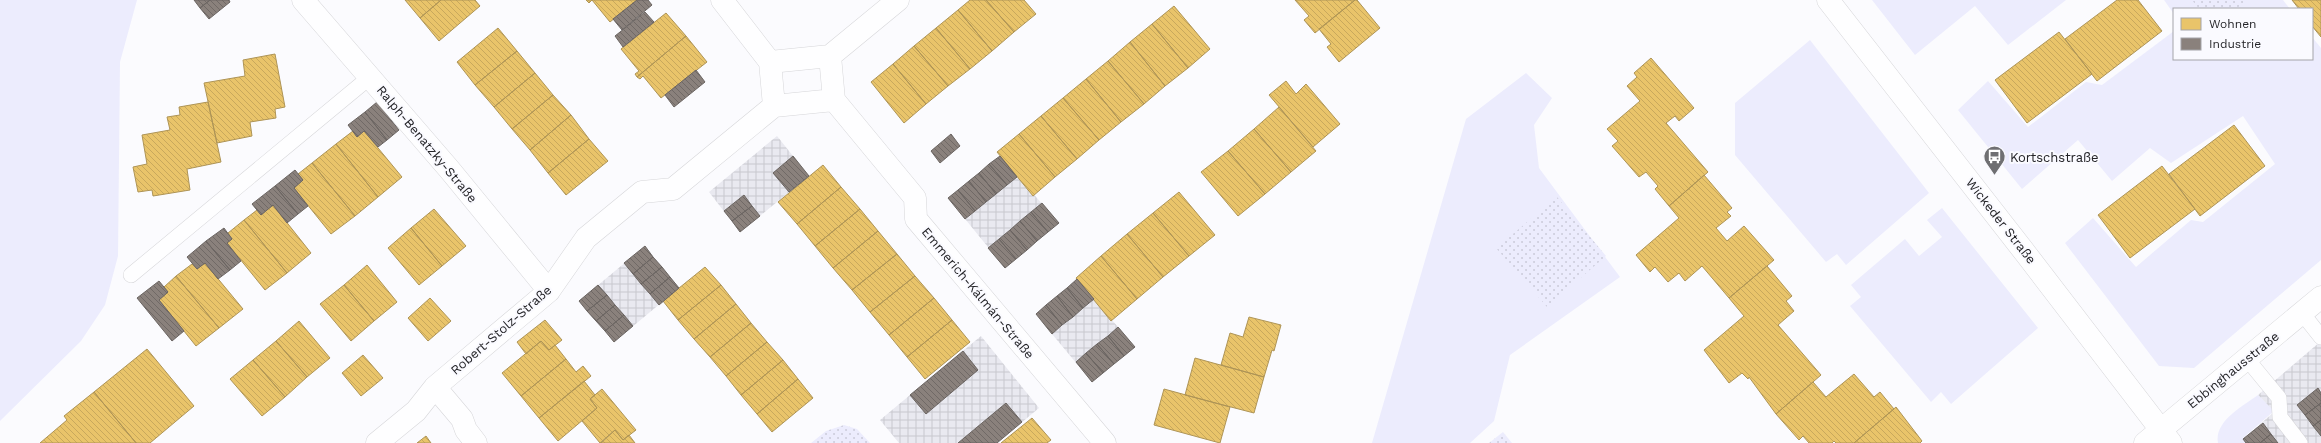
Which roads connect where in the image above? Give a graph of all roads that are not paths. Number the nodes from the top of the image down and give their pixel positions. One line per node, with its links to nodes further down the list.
1 (303, 0): 7 (street, Ralph-Benatzky-Straße)
2 (722, 0): 6 (street)
3 (898, 0): 5 (street)
4 (1828, 0): 17 (street, Wickeder Straße)
5 (830, 56): 6 (street); 8 (street)
6 (770, 62): 9 (street)
7 (370, 77): 10 (lane); 11 (street, Ralph-Benatzky-Straße)
8 (834, 100): 9 (street); 20 (street, Emmerich-Kálmán-Straße)
9 (774, 106): 11 (street, Robert-Stolz-Straße)
10 (131, 275)
11 (549, 291): 16 (street, Robert-Stolz-Straße)
12 (2321, 297): 13 (street, Ebbinghausstraße)
13 (2302, 314): 14 (lane); 15 (street, Ebbinghausstraße)
14 (2321, 337)
15 (2246, 359): 17 (street, Ebbinghausstraße); 21 (lane)
16 (435, 387): 18 (street, Robert-Stolz-Straße); 19 (street)
17 (2159, 438)
18 (377, 443)
19 (476, 443)
20 (1105, 443)
21 (2300, 443)

